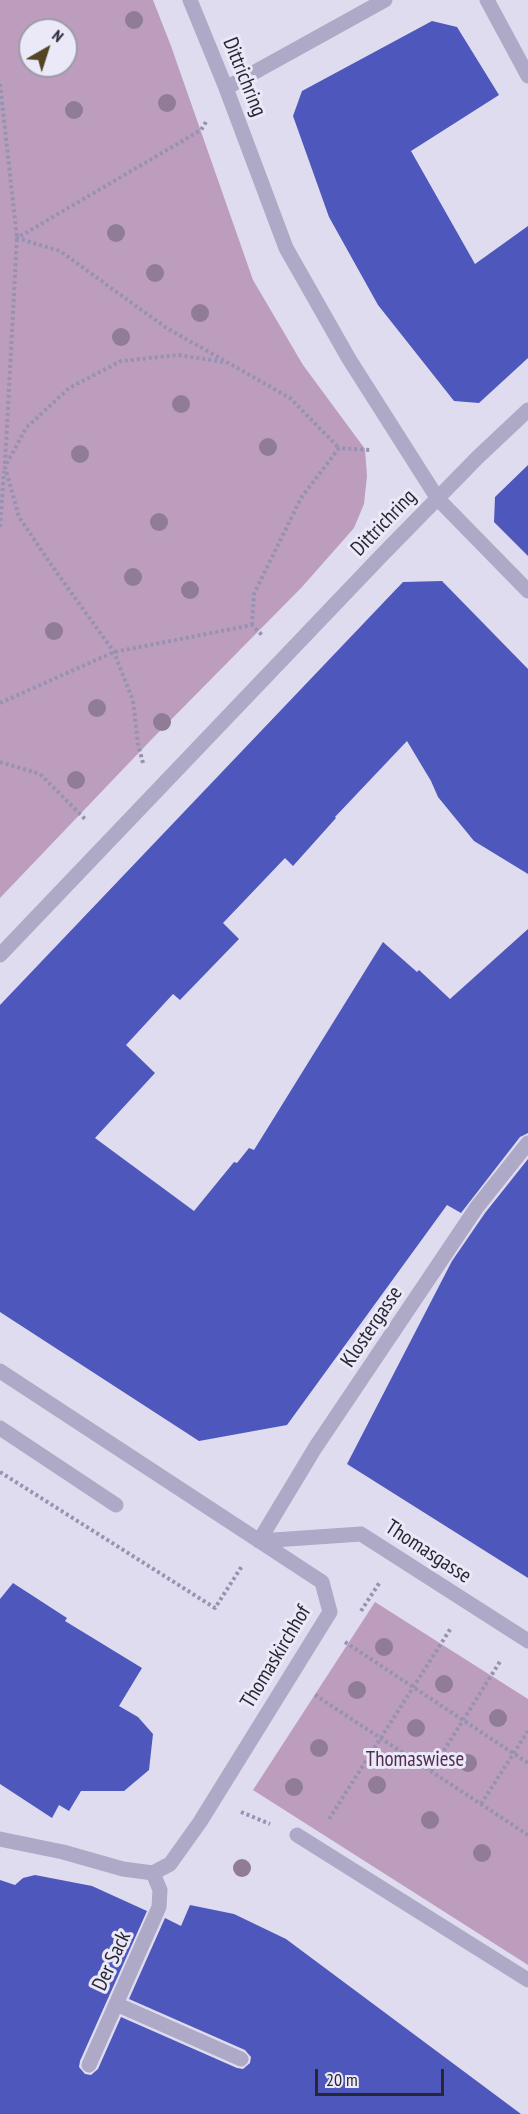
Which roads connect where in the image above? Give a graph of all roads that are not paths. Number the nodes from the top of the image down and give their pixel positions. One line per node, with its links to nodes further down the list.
1 (190, 0): 5 (street, Dittrichring)
2 (385, 0): 5 (street)
3 (487, 0): 4 (street)
4 (528, 76)
5 (226, 88): 7 (street, Dittrichring)
6 (528, 410): 7 (street)
7 (438, 499): 8 (street); 9 (street, Dittrichring)
8 (528, 591)
9 (0, 955)
10 (528, 1143): 14 (street, Klostergasse)
11 (0, 1371): 14 (street, Thomaskirchhof)
12 (0, 1428): 13 (street)
13 (116, 1505)
14 (259, 1541): 15 (street, Thomasgasse); 18 (street, Thomaskirchhof)
15 (528, 1641)
16 (297, 1835): 19 (street)
17 (0, 1839): 18 (street)
18 (153, 1873): 20 (street, Der Sack)
19 (528, 1980)
20 (116, 2004): 21 (street); 22 (street, Der Sack)
21 (241, 2059)
22 (89, 2065)

